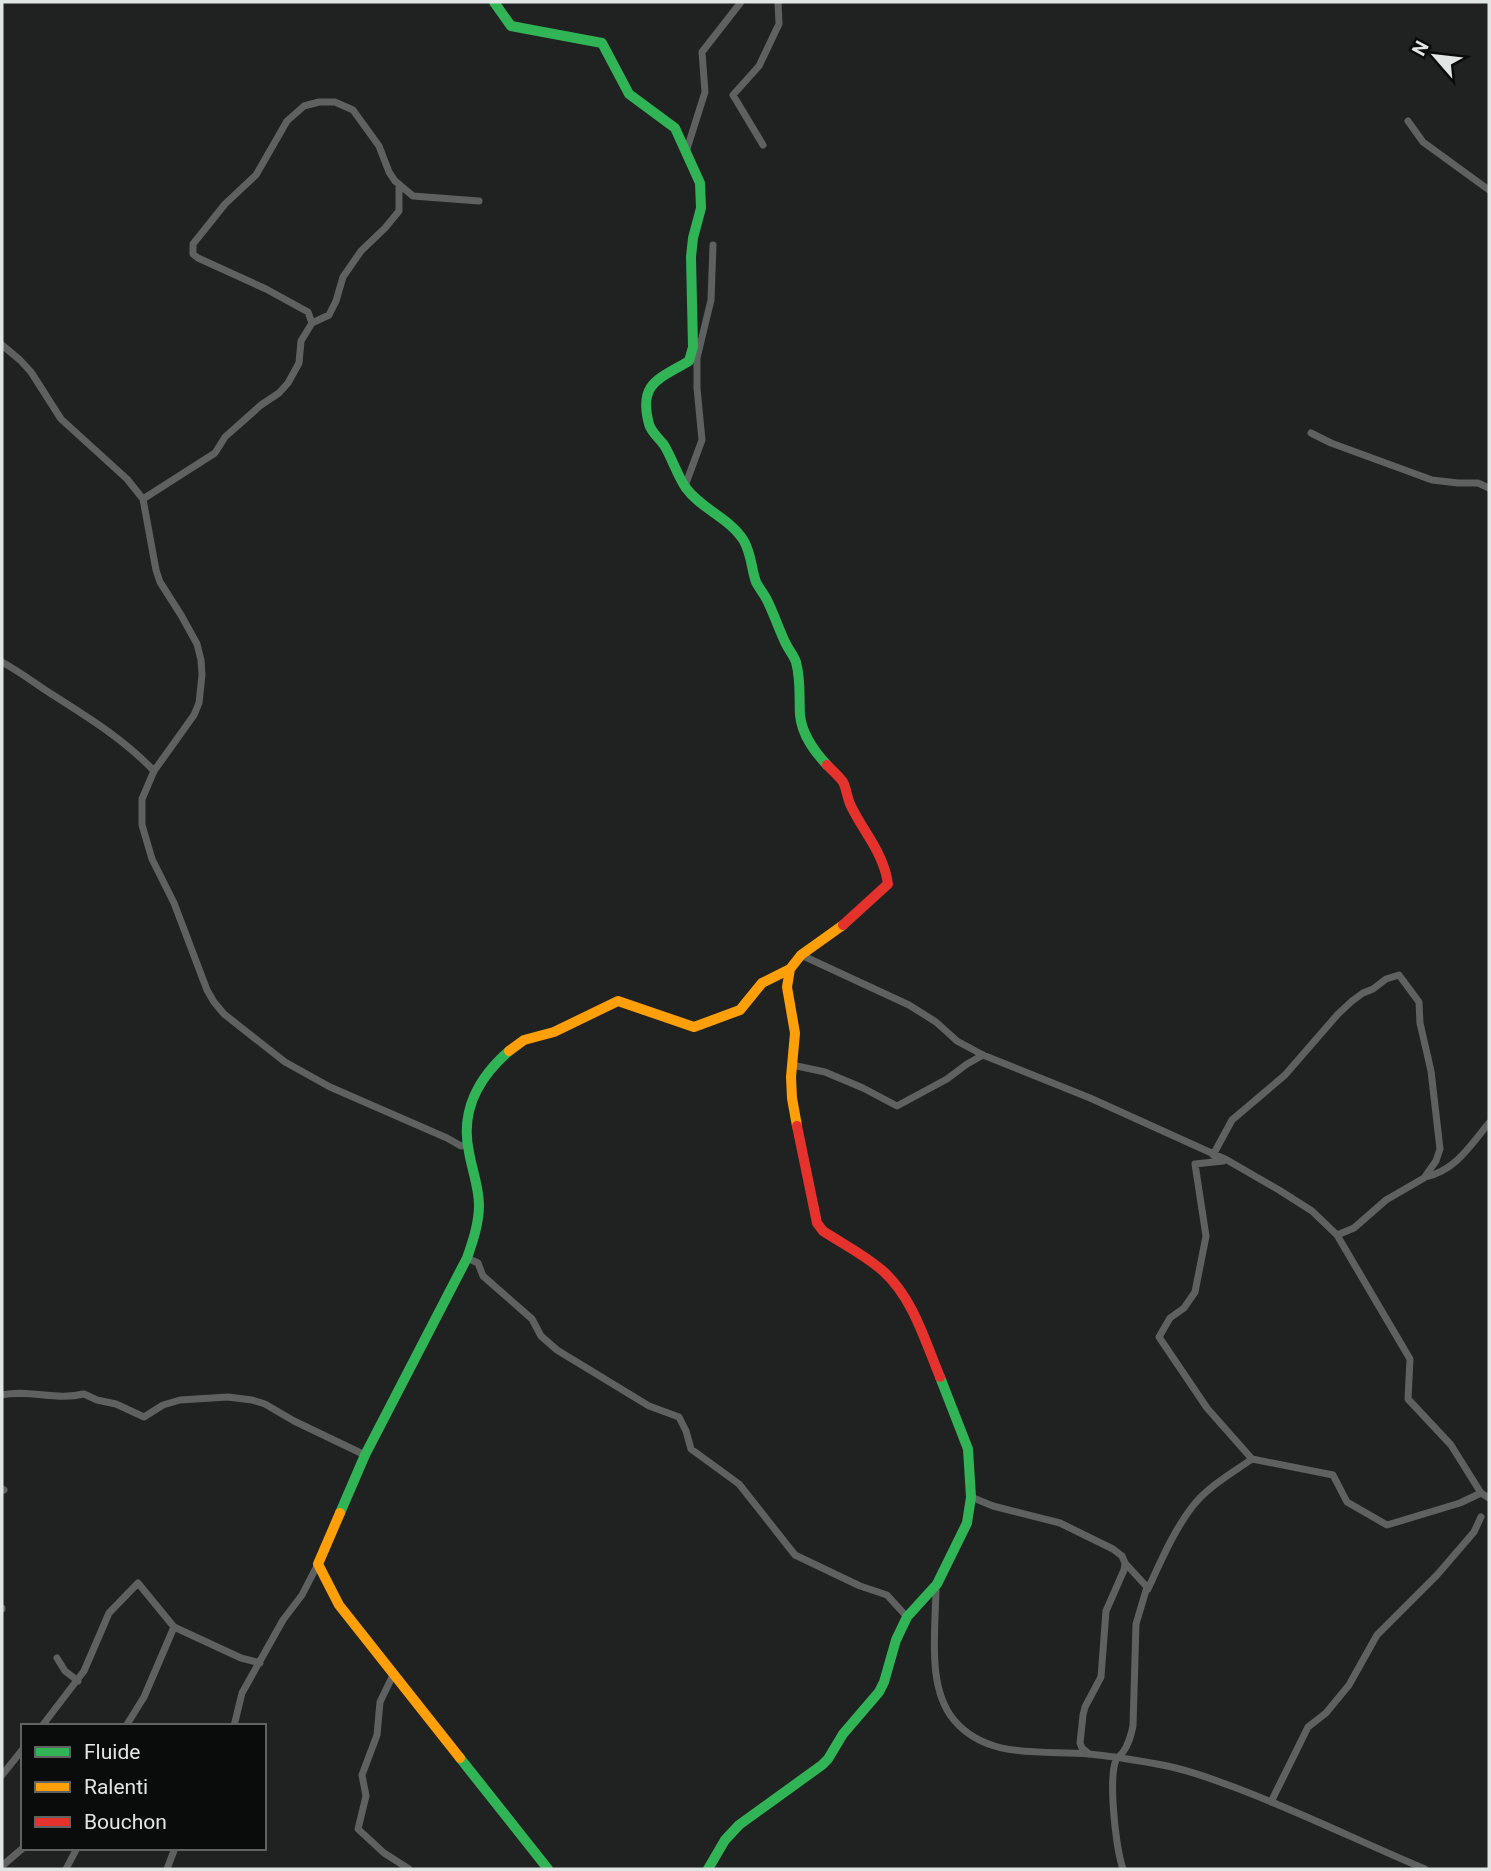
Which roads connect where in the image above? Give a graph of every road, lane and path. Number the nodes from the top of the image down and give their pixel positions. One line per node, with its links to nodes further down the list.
1 (494, 2): 6 (street)
2 (741, 2): 6 (street)
3 (778, 2): 5 (street)
4 (1408, 121): 8 (street)
5 (763, 145)
6 (686, 152): 14 (street)
7 (399, 184): 9 (street); 11 (street); 11 (street)
8 (1489, 190)
9 (480, 201)
10 (713, 245): 14 (street)
11 (312, 323): 16 (street)
12 (2, 345): 16 (street)
13 (1311, 433): 15 (street)
14 (685, 487): 19 (street)
15 (1489, 488)
16 (144, 499): 18 (street)
17 (2, 662): 18 (street)
18 (153, 771): 24 (street)
19 (801, 955): 20 (street); 21 (street)
20 (790, 969): 22 (street); 24 (street)
21 (983, 1055): 22 (street); 25 (street)
22 (792, 1065): 34 (street)
23 (1489, 1123): 27 (street)
24 (467, 1145): 29 (street)
25 (1213, 1154): 26 (street); 27 (street)
26 (1227, 1160): 28 (street); 32 (street)
27 (1424, 1178): 28 (street)
28 (1337, 1235): 33 (street)
29 (467, 1258): 31 (street); 41 (street)
30 (2, 1395): 31 (street)
31 (365, 1455): 38 (street)
32 (1252, 1459): 33 (street); 40 (street)
33 (1481, 1493): 35 (street)
34 (971, 1497): 37 (street); 39 (street)
35 (1489, 1498)
36 (1480, 1517): 54 (street)
37 (1125, 1563): 40 (street); 51 (street)
38 (318, 1564): 44 (street); 45 (street)
39 (936, 1584): 41 (street); 51 (street)
40 (1147, 1590): 52 (street)
41 (907, 1617): 63 (street)
42 (174, 1627): 44 (street); 46 (street); 48 (street)
43 (57, 1658): 46 (street)
44 (260, 1663): 49 (street)
45 (393, 1675): 61 (street); 62 (street)
46 (78, 1681): 47 (street)
47 (44, 1724)
48 (127, 1724)
49 (234, 1724)
50 (21, 1751): 53 (street)
51 (1089, 1755): 52 (street)
52 (1116, 1759): 54 (street); 64 (street)
53 (2, 1775)
54 (1271, 1802): 65 (street)
55 (21, 1850): 58 (street)
56 (76, 1850): 59 (street)
57 (174, 1850): 60 (street)
58 (2, 1866)
59 (66, 1869)
60 (167, 1869)
61 (409, 1869)
62 (548, 1869)
63 (708, 1869)
64 (1123, 1869)
65 (1425, 1869)

